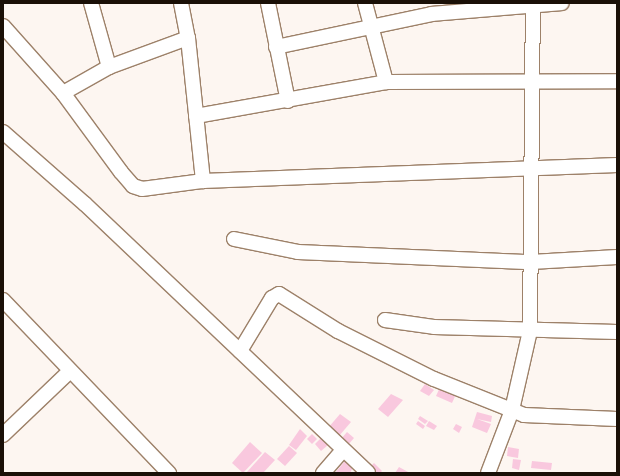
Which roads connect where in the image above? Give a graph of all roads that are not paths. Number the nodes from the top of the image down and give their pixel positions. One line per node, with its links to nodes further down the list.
1 (91, 3): 11 (street)
2 (181, 3): 9 (street)
3 (268, 3): 10 (street)
4 (365, 3): 8 (street)
5 (562, 3): 6 (street)
6 (533, 4): 8 (street); 14 (street)
7 (3, 26): 15 (street)
8 (371, 27): 10 (street); 13 (street)
9 (188, 38): 11 (street); 17 (street)
10 (276, 47): 16 (street)
11 (108, 67): 15 (street)
12 (617, 80): 14 (street)
13 (386, 82): 14 (street); 16 (street)
14 (532, 82): 20 (street)
15 (63, 93): 21 (street)
16 (288, 101): 17 (street)
17 (196, 116): 21 (street)
18 (3, 132): 29 (street)
19 (617, 165): 20 (street)
20 (531, 168): 21 (street); 24 (street)
21 (203, 181)
22 (234, 239): 24 (street)
23 (617, 257): 24 (street)
24 (531, 262): 27 (street)
25 (3, 300): 30 (street)
26 (385, 320): 27 (street)
27 (530, 331): 28 (street); 31 (street)
28 (617, 332)
29 (240, 351): 31 (street); 34 (street)
30 (69, 372): 33 (street); 35 (street)
31 (512, 410): 32 (street); 38 (street)
32 (617, 419)
33 (3, 435)
34 (343, 450): 36 (street); 37 (street)
35 (169, 473)
36 (323, 473)
37 (368, 473)
38 (488, 473)

